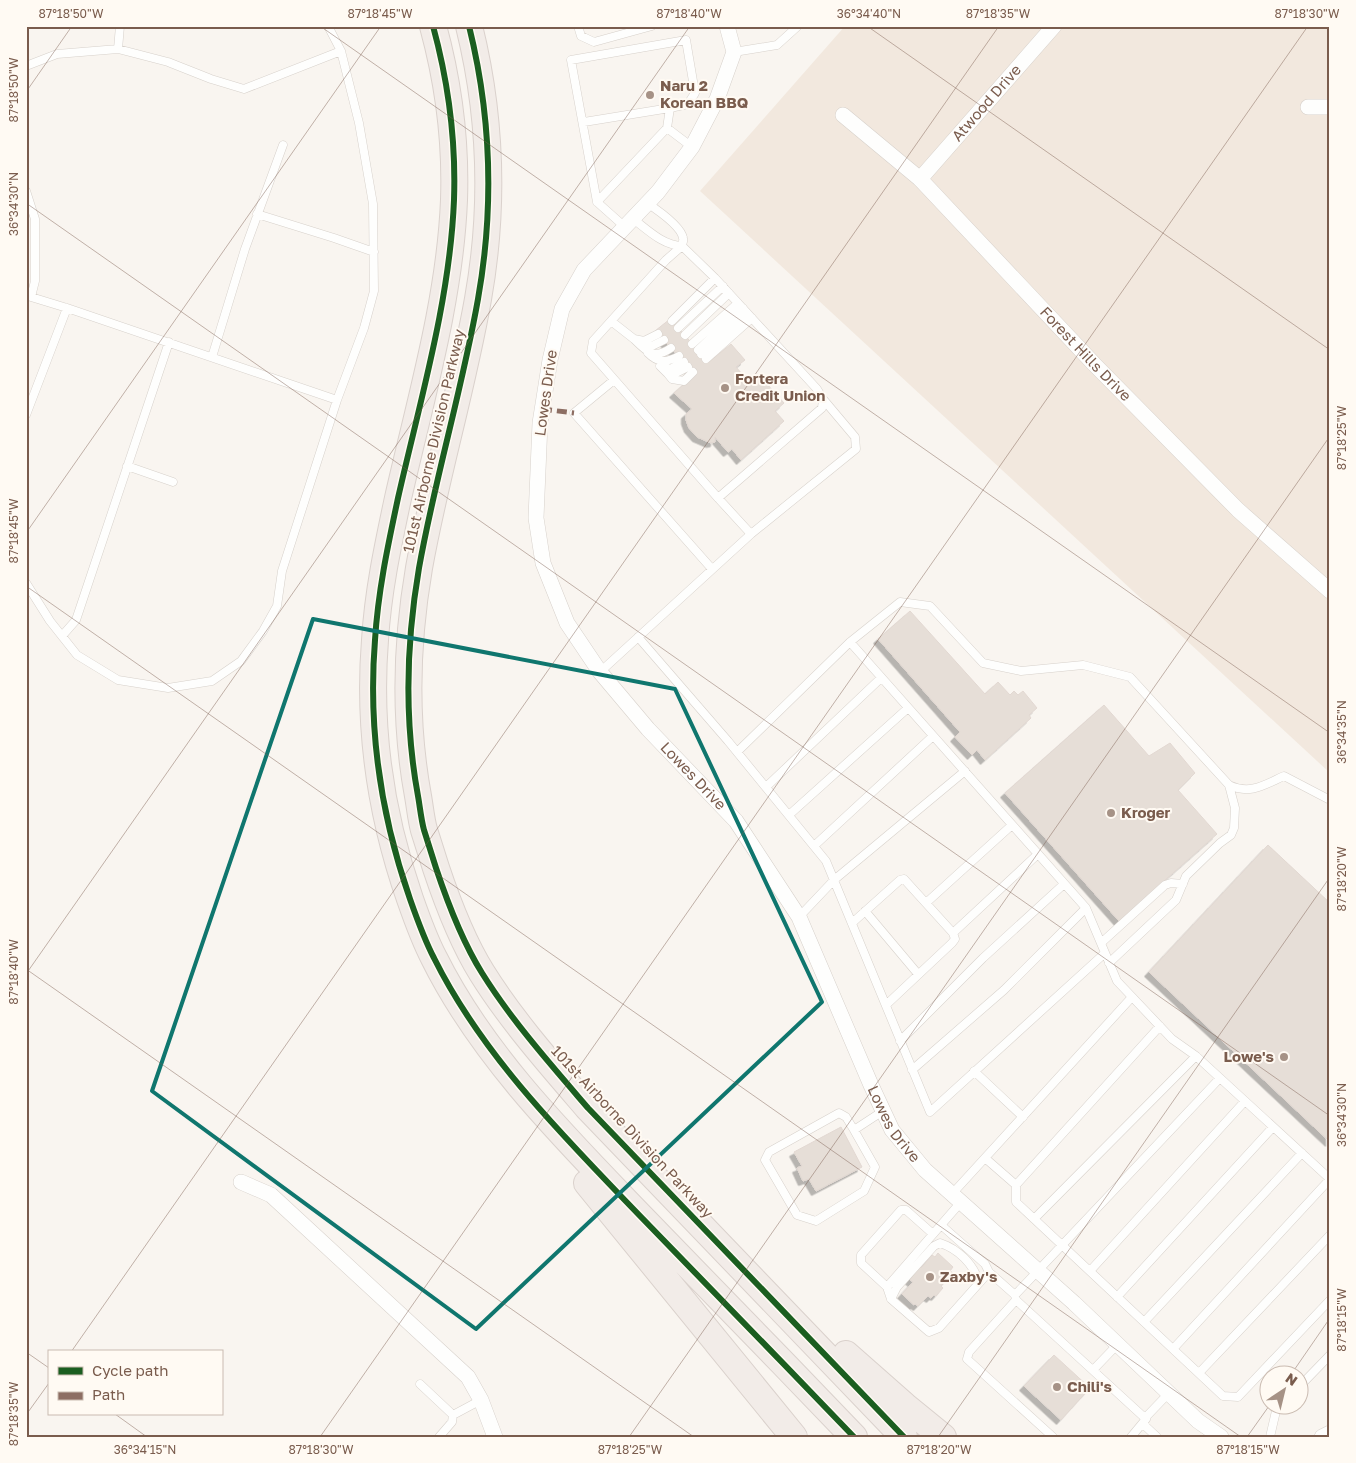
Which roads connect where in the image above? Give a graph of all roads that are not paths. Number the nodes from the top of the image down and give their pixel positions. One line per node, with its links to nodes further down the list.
1 (120, 26): 10 (lane)
2 (328, 26): 11 (lane)
3 (433, 26): 94 (highway, 101st Airborne Division Parkway)
4 (469, 26): 102 (highway, 101st Airborne Division Parkway)
5 (578, 26): 6 (lane)
6 (652, 26)
7 (727, 26): 12 (street)
8 (798, 26): 12 (lane)
9 (1054, 26): 22 (street, Atwood Drive)
10 (118, 49): 11 (lane); 13 (lane)
11 (341, 50): 29 (lane)
12 (734, 52): 21 (street, Lowes Drive)
13 (26, 66)
14 (1308, 107): 15 (street)
15 (1330, 107)
16 (670, 108): 18 (lane); 18 (lane); 19 (lane)
17 (843, 115): 22 (street, Forest Hills Drive)
18 (584, 122): 24 (lane)
19 (667, 128): 21 (lane); 24 (lane)
20 (283, 146): 26 (lane)
21 (692, 148): 25 (street, Lowes Drive)
22 (920, 179): 57 (street, Forest Hills Drive)
23 (26, 191): 33 (lane)
24 (597, 202): 27 (lane)
25 (647, 203): 27 (street, Lowes Drive); 28 (lane)
26 (257, 214): 29 (lane); 45 (lane)
27 (628, 222): 28 (lane); 61 (street, Lowes Drive)
28 (682, 246): 30 (lane); 35 (lane)
29 (374, 252): 48 (lane)
30 (715, 278): 31 (lane); 36 (lane)
31 (723, 286): 32 (lane); 37 (lane)
32 (729, 293): 34 (lane); 39 (lane)
33 (67, 308): 42 (lane); 50 (lane)
34 (745, 310): 34 (lane); 49 (lane)
35 (611, 321): 40 (lane); 47 (lane)
36 (672, 321)
37 (678, 328)
38 (658, 334): 40 (lane)
39 (684, 335)
40 (634, 339): 41 (lane); 44 (lane)
41 (664, 340)
42 (169, 342): 45 (lane); 51 (lane)
43 (671, 348): 44 (lane)
44 (644, 349): 46 (lane)
45 (212, 357): 48 (lane)
46 (658, 363): 46 (lane)
47 (614, 380): 53 (lane); 55 (lane)
48 (338, 400): 58 (lane)
49 (824, 400): 53 (lane); 54 (lane)
50 (26, 415)
51 (127, 466): 52 (lane); 58 (lane)
52 (173, 482)
53 (718, 498): 54 (lane)
54 (751, 534): 55 (lane)
55 (712, 569): 59 (lane)
56 (26, 583): 58 (lane)
57 (1330, 591)
58 (62, 636)
59 (638, 637): 61 (lane); 65 (lane)
60 (850, 642): 62 (lane); 65 (lane); 67 (lane)
61 (600, 672): 80 (street, Lowes Drive)
62 (882, 678): 63 (lane); 68 (lane)
63 (908, 708): 64 (lane); 70 (lane)
64 (933, 736): 66 (lane); 72 (lane)
65 (737, 752): 68 (lane)
66 (965, 771): 71 (lane); 74 (lane)
67 (1229, 785): 69 (lane); 76 (lane)
68 (766, 787): 70 (lane)
69 (1330, 800)
70 (789, 816): 72 (lane)
71 (1012, 825): 73 (lane); 77 (lane)
72 (814, 846): 74 (lane)
73 (1038, 854): 75 (lane); 82 (lane)
74 (834, 880): 80 (lane); 81 (lane)
75 (1064, 884): 78 (lane); 90 (lane)
76 (1183, 884): 83 (lane); 85 (lane)
77 (926, 902): 79 (lane); 82 (lane)
78 (1086, 908): 83 (lane); 92 (lane)
79 (865, 911): 81 (lane); 86 (lane)
80 (799, 917): 97 (street, Lowes Drive)
81 (852, 923): 88 (lane)
82 (953, 933): 86 (lane)
83 (1101, 943): 84 (lane)
84 (1105, 953): 85 (lane); 93 (lane)
85 (1109, 962): 87 (lane)
86 (918, 974): 88 (lane)
87 (1132, 997): 89 (lane); 98 (lane)
88 (886, 1006): 90 (lane)
89 (1160, 1026): 91 (lane); 106 (lane)
90 (900, 1041): 92 (lane)
91 (1196, 1056): 95 (lane); 108 (lane)
92 (912, 1070): 93 (lane)
93 (974, 1071): 98 (lane)
94 (509, 1072): 140 (highway); 141 (highway, 101st Airborne Division Parkway)
95 (1220, 1078): 96 (lane); 112 (lane)
96 (1245, 1101): 99 (lane); 114 (lane)
97 (883, 1111): 100 (lane); 107 (street, Lowes Drive)
98 (1022, 1117): 103 (lane)
99 (1273, 1127): 101 (lane); 119 (lane)
100 (854, 1130): 100 (lane)
101 (1302, 1153): 104 (lane); 122 (lane)
102 (634, 1155): 142 (highway, 101st Airborne Division Parkway); 143 (highway)
103 (985, 1158): 106 (lane); 107 (lane)
104 (1330, 1179): 124 (lane)
105 (241, 1182): 133 (street)
106 (1016, 1185): 108 (lane)
107 (956, 1198): 109 (lane); 113 (street, Lowes Drive)
108 (1034, 1219): 112 (lane)
109 (941, 1225): 110 (lane); 115 (lane)
110 (933, 1234): 117 (lane); 117 (lane)
111 (1330, 1235): 128 (lane)
112 (1062, 1246): 113 (lane); 114 (lane)
113 (1038, 1270): 118 (lane); 123 (street, Lowes Drive)
114 (1090, 1271): 119 (lane)
115 (989, 1272): 116 (lane); 118 (lane)
116 (978, 1283): 120 (lane); 120 (lane)
117 (887, 1287): 120 (lane)
118 (1016, 1297): 127 (lane); 144 (lane)
119 (1117, 1297): 122 (lane)
120 (891, 1299)
121 (1330, 1300): 126 (lane)
122 (1144, 1322): 124 (lane)
123 (1117, 1345): 127 (lane); 132 (street, Lowes Drive)
124 (1173, 1349): 128 (lane)
125 (1330, 1355): 130 (lane)
126 (1268, 1366)
127 (1093, 1370): 136 (lane)
128 (1198, 1373): 129 (lane)
129 (1258, 1376)
130 (1308, 1378)
131 (420, 1384): 134 (lane)
132 (1168, 1394): 136 (lane); 147 (street, Lowes Drive)
133 (481, 1400): 134 (lane); 139 (street)
134 (454, 1416): 138 (lane)
135 (1275, 1416): 148 (lane)
136 (1144, 1421): 145 (lane); 146 (lane)
137 (1330, 1432): 149 (street)
138 (439, 1437)
139 (495, 1437)
140 (794, 1437)
141 (854, 1437)
142 (904, 1437)
143 (943, 1437)
144 (1053, 1437)
145 (1131, 1437)
146 (1157, 1437)
147 (1221, 1437)
148 (1270, 1437)
149 (1322, 1437)

